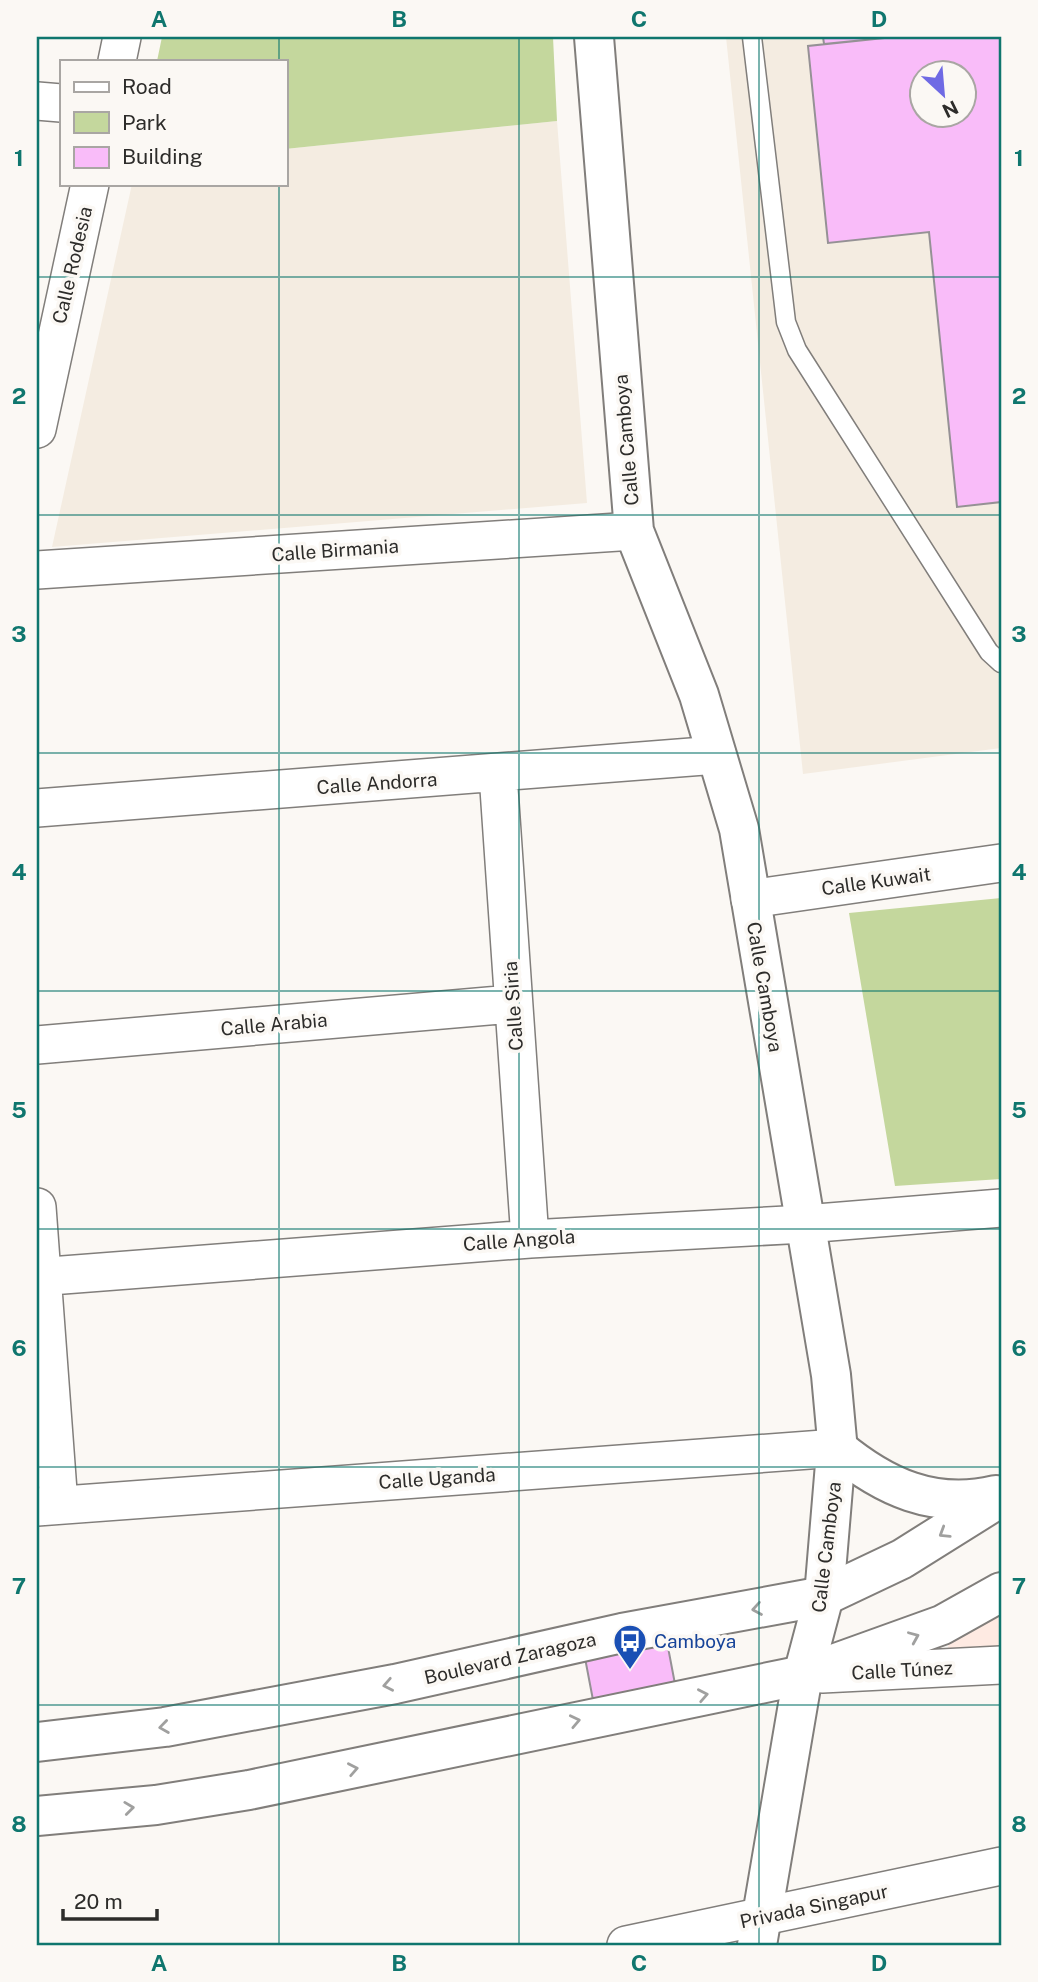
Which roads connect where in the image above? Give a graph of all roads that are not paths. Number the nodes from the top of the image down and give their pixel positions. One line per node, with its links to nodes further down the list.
1 (122, 37): 4 (street)
2 (594, 37): 10 (main road, Calle Camboya)
3 (752, 37): 12 (lane)
4 (117, 60)
5 (37, 101): 6 (street)
6 (60, 103)
7 (89, 186): 8 (street, Calle Rodesia)
8 (46, 342): 9 (street, Calle Rodesia)
9 (37, 429)
10 (634, 531): 11 (street, Calle Birmania); 13 (main road, Calle Camboya)
11 (37, 570)
12 (1001, 663)
13 (717, 755): 14 (street, Calle Andorra); 17 (main road, Calle Camboya)
14 (498, 774): 15 (street, Calle Andorra); 18 (street, Calle Siria)
15 (37, 808)
16 (1001, 863): 17 (street, Calle Kuwait)
17 (750, 899): 22 (main road, Calle Camboya)
18 (512, 1004): 19 (street, Calle Arabia); 23 (street, Calle Siria)
19 (37, 1045)
20 (37, 1207): 24 (street)
21 (1001, 1208): 22 (street, Calle Angola)
22 (805, 1224): 23 (street, Calle Angola); 25 (main road, Calle Camboya)
23 (530, 1239): 24 (street, Calle Angola)
24 (40, 1276): 27 (street)
25 (837, 1448): 26 (main road); 27 (street, Calle Uganda); 29 (main road, Calle Camboya)
26 (1001, 1495): 29 (main road, Boulevard Zaragoza, one-way to 29)
27 (48, 1506)
28 (1001, 1592): 31 (main road, one-way to 28)
29 (824, 1596): 31 (main road, Calle Camboya); 32 (main road, Boulevard Zaragoza, one-way to 32)
30 (1001, 1665): 31 (street, Calle Túnez)
31 (803, 1675): 33 (main road, one-way to 31); 37 (main road, Calle Camboya)
32 (37, 1742)
33 (74, 1814): 34 (main road); 35 (street)
34 (37, 1816)
35 (37, 1826)
36 (1001, 1866): 37 (street, Privada Singapur)
37 (759, 1931): 38 (street, Privada Singapur)
38 (626, 1945)

